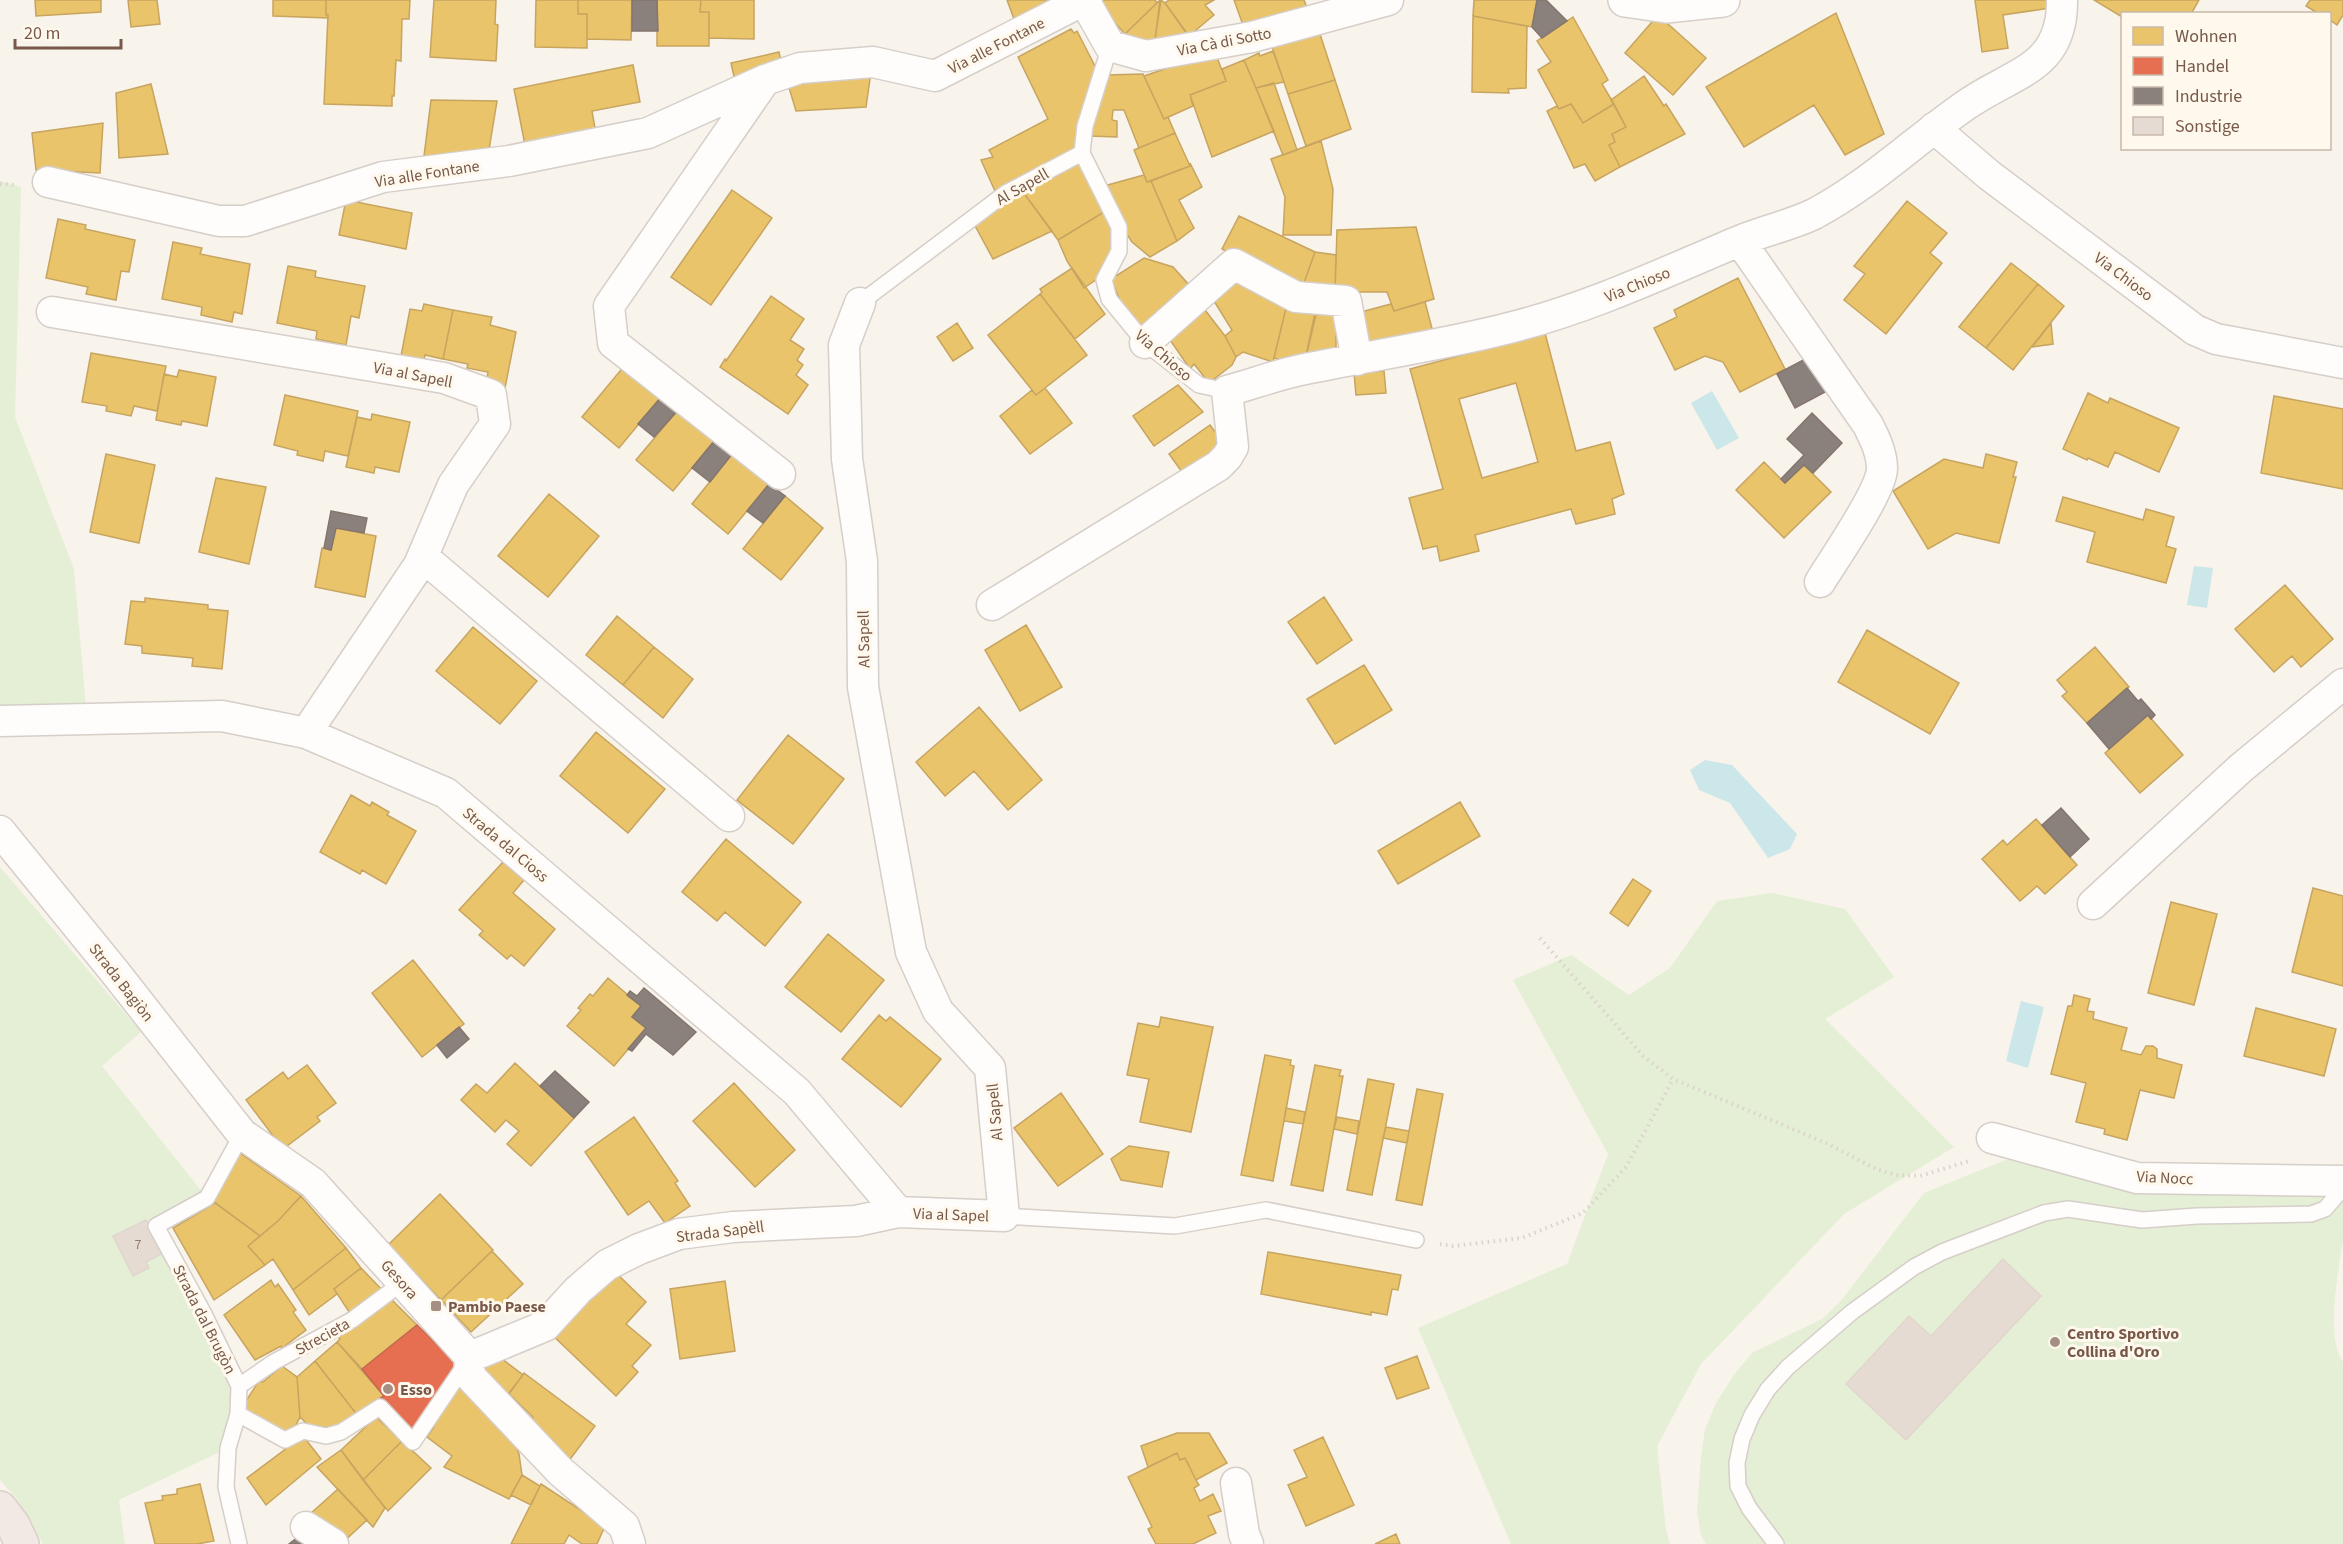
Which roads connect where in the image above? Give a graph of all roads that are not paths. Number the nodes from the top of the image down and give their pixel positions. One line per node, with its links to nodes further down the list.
1 (1084, 0): 6 (street); 7 (street, Via alle Fontane)
2 (1388, 0): 6 (street, Via Cà di Sotto)
3 (1625, 0): 4 (street)
4 (1723, 0)
5 (2062, 0): 8 (street, Via Chioso)
6 (1110, 46): 9 (lane)
7 (765, 80): 10 (street, Via alle Fontane); 18 (street)
8 (1934, 128): 11 (street, Via Chioso); 16 (street, Via Chioso)
9 (1082, 153): 12 (lane, Al Sapell); 14 (lane, Via Chioso)
10 (48, 182)
11 (1740, 241): 15 (street, Via Chioso); 20 (street)
12 (860, 303): 33 (street, Al Sapell)
13 (52, 312): 19 (street, Via al Sapell)
14 (1145, 343): 15 (street); 17 (lane, Via Chioso)
15 (1357, 360): 17 (street, Via Chioso)
16 (2343, 363)
17 (1227, 391): 21 (street)
18 (780, 474)
19 (423, 557): 24 (street, Via al Sapell); 25 (street)
20 (1820, 582)
21 (992, 605)
22 (2343, 684): 27 (street)
23 (0, 721): 24 (street, Strada dal Cioss)
24 (306, 733): 32 (street, Strada dal Cioss)
25 (729, 816)
26 (0, 831): 28 (street, Strada Bagiòn)
27 (2093, 904)
28 (242, 1134): 35 (street, Gesora); 37 (lane, Strada dal Brugòn)
29 (1992, 1138): 30 (street, Via Nocc)
30 (2343, 1181)
31 (2343, 1188): 47 (lane)
32 (898, 1212): 33 (street, Via al Sapel); 36 (street, Strada Sapèll)
33 (1004, 1216): 34 (lane)
34 (1416, 1240)
35 (403, 1282): 36 (street, Gesora); 37 (lane, Strecieta)
36 (470, 1357): 38 (lane); 45 (street, Gesora)
37 (239, 1386): 38 (lane, Strada dal Brugòn)
38 (238, 1414): 43 (lane, Strada dal Brugòn)
39 (1236, 1483): 46 (street)
40 (0, 1508): 42 (highway)
41 (306, 1527): 44 (street)
42 (22, 1544)
43 (239, 1544)
44 (333, 1544)
45 (630, 1544)
46 (1248, 1544)
47 (1776, 1544)

